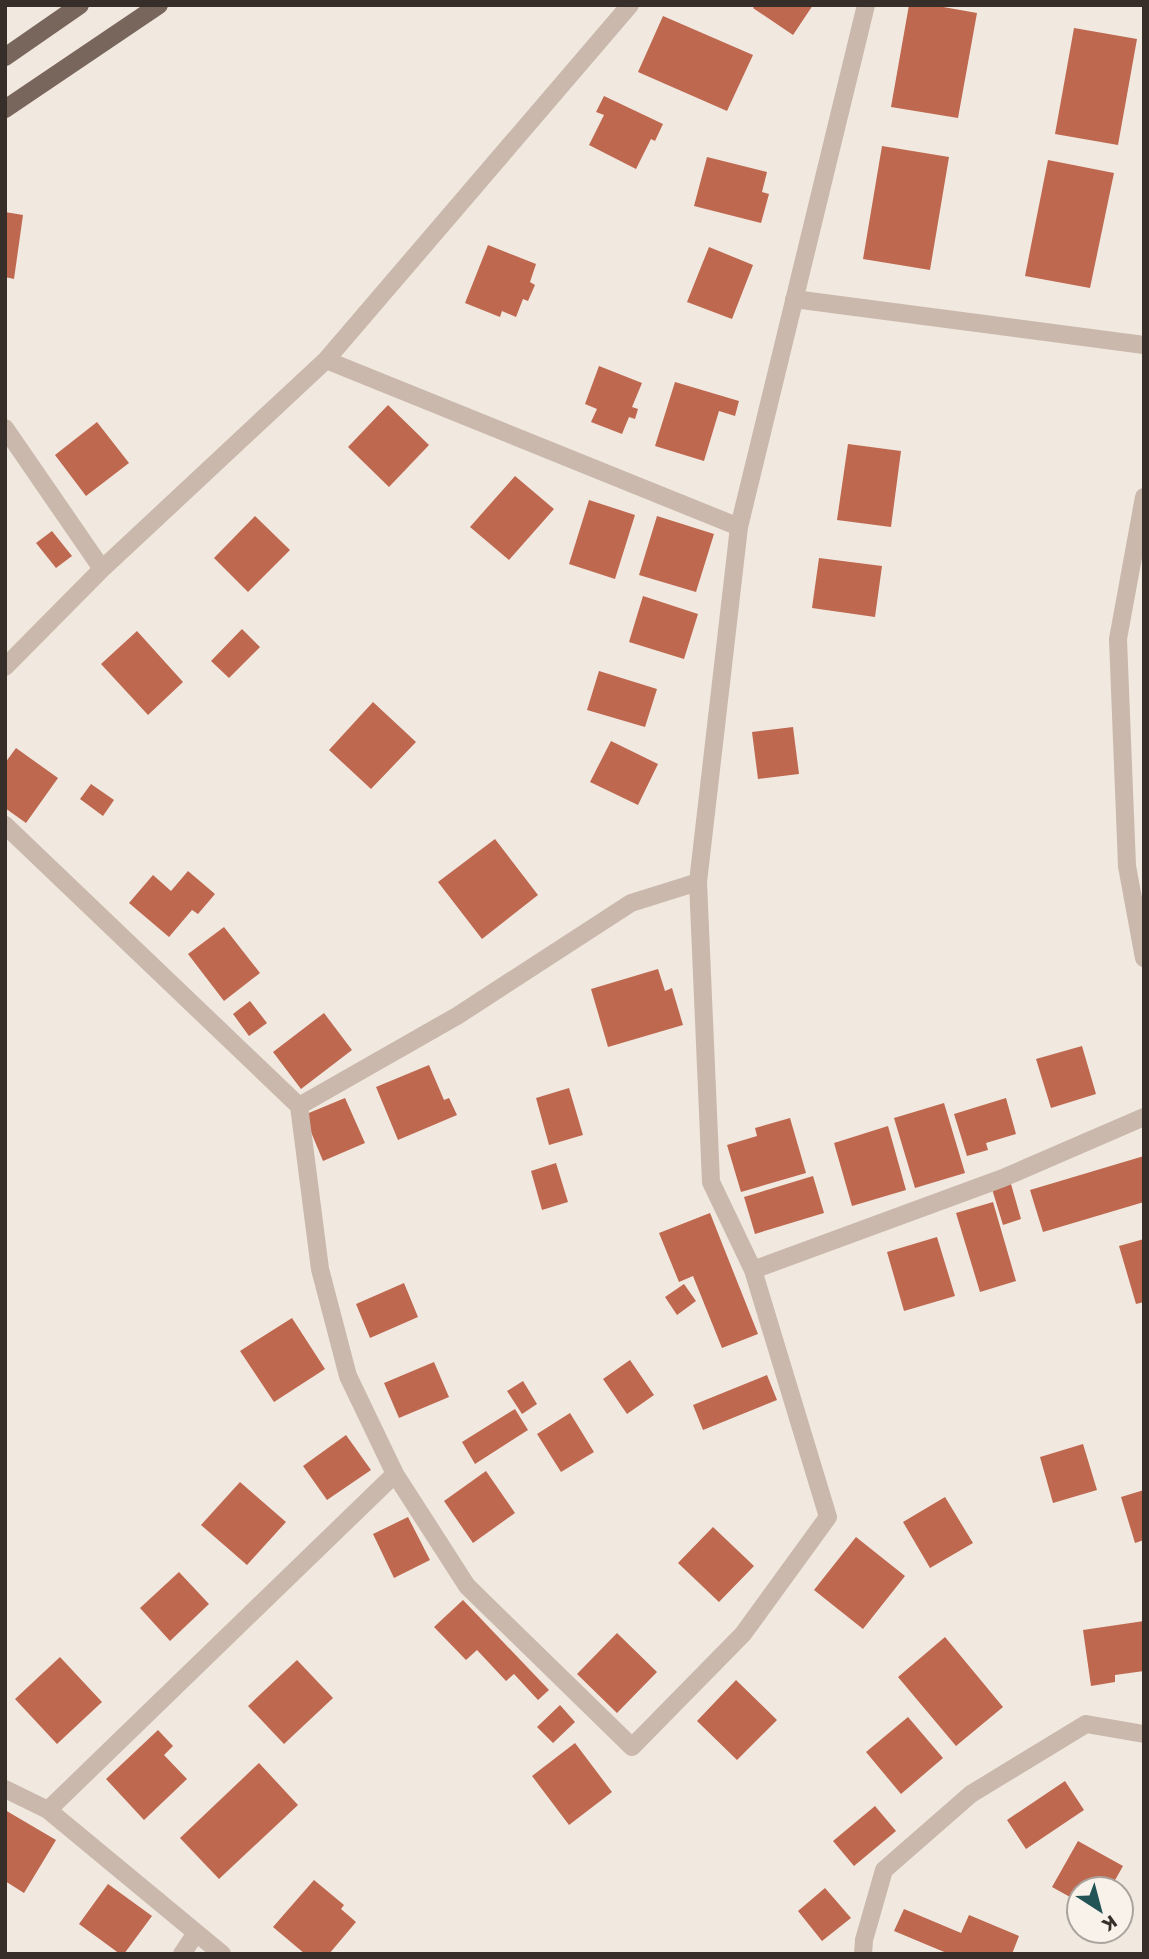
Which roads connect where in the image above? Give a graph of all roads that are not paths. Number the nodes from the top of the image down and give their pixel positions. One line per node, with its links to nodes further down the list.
1 (80, 5): 5 (main road)
2 (159, 5): 6 (main road)
3 (630, 5): 9 (street)
4 (866, 5): 7 (street)
5 (5, 57)
6 (5, 109)
7 (794, 299): 8 (street); 12 (street)
8 (1144, 345)
9 (326, 360): 12 (street); 13 (street)
10 (5, 428): 13 (street)
11 (1144, 497): 16 (street)
12 (739, 527): 17 (street)
13 (102, 569): 14 (street)
14 (5, 667)
15 (5, 825): 19 (street)
16 (1135, 865): 18 (street)
17 (698, 882): 19 (street); 21 (street)
18 (1144, 958)
19 (299, 1107): 22 (street)
20 (1144, 1117): 21 (street)
21 (753, 1270): 22 (street)
22 (395, 1474): 25 (street)
23 (1144, 1734): 29 (street)
24 (5, 1789): 25 (street)
25 (48, 1811): 26 (street)
26 (196, 1933): 27 (street); 28 (street)
27 (182, 1954)
28 (222, 1954)
29 (863, 1954)

